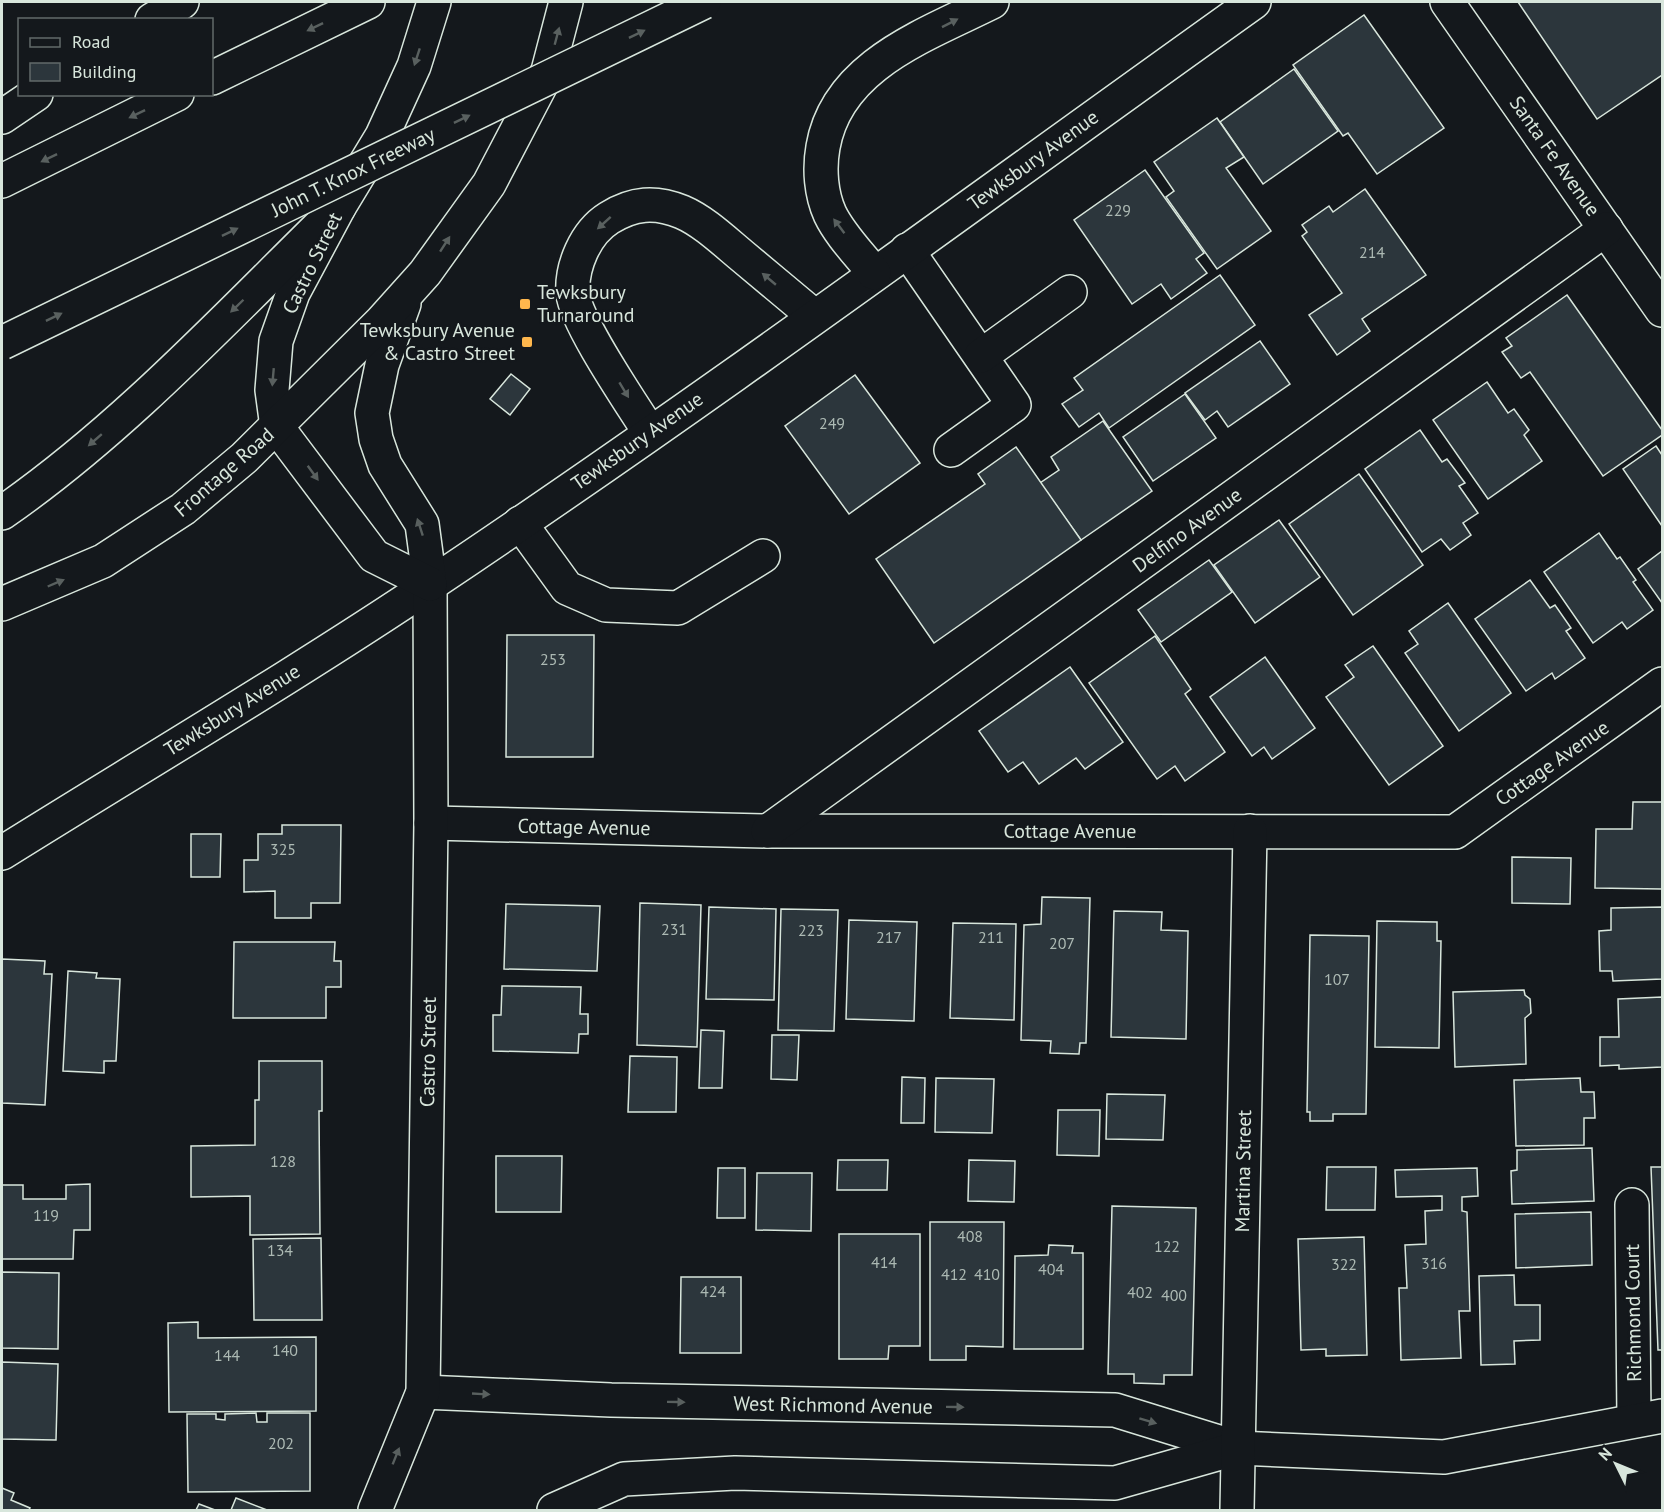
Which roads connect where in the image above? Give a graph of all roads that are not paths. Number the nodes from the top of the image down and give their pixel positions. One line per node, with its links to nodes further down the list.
1 (182, 2): 9 (main road)
2 (368, 2): 10 (main road, one-way to 10)
3 (434, 2): 15 (main road, Castro Street, one-way to 15)
4 (566, 2): 19 (main road, Castro Street, one-way to 4)
5 (704, 2): 23 (main road, John T. Knox Freeway, one-way to 5, bridge)
6 (992, 2): 18 (main road, one-way to 6)
7 (1254, 2): 17 (main road, Tewksbury Avenue)
8 (1447, 2): 16 (main road, Santa Fe Avenue)
9 (155, 18)
10 (213, 78)
11 (33, 96): 13 (main road)
12 (173, 96): 14 (main road, one-way to 14)
13 (2, 117)
14 (2, 181)
15 (339, 207): 25 (main road, Castro Street, one-way to 25); 28 (main road, one-way to 28)
16 (1606, 229): 21 (main road, Santa Fe Avenue); 35 (main road, Delfino Avenue)
17 (907, 250): 18 (main road, Tewksbury Avenue); 24 (main road)
18 (874, 273): 22 (main road, Tewksbury Avenue)
19 (410, 290): 25 (main road, Frontage Road); 31 (main road, Castro Street, one-way to 19)
20 (1070, 292): 24 (main road)
21 (1662, 310)
22 (814, 316): 26 (main road, Tewksbury Avenue); 26 (main road, one-way to 26)
23 (2, 343)
24 (981, 356): 27 (main road)
25 (277, 426): 31 (main road, Castro Street, one-way to 31); 32 (main road, Frontage Road, one-way to 25)
26 (650, 434): 29 (main road, Tewksbury Avenue)
27 (951, 450)
28 (2, 513)
29 (520, 523): 30 (main road); 31 (main road, Tewksbury Avenue)
30 (763, 556)
31 (430, 584): 34 (main road, Castro Street); 37 (main road, Tewksbury Avenue)
32 (2, 604)
33 (1662, 684): 36 (main road, Cottage Avenue)
34 (431, 823): 35 (main road, Cottage Avenue); 39 (main road, Castro Street)
35 (768, 831): 36 (main road, Cottage Avenue)
36 (1250, 831): 41 (main road, Martina Street)
37 (2, 853)
38 (1632, 1205): 40 (main road, Richmond Court)
39 (423, 1392): 41 (main road, West Richmond Avenue, one-way to 41); 42 (main road, Castro Street, one-way to 39)
40 (1648, 1418): 41 (main road, West Richmond Avenue)
41 (1238, 1448): 43 (main road, West Richmond Avenue); 44 (main road, Martina Street)
42 (375, 1510)
43 (554, 1510)
44 (1237, 1510)

